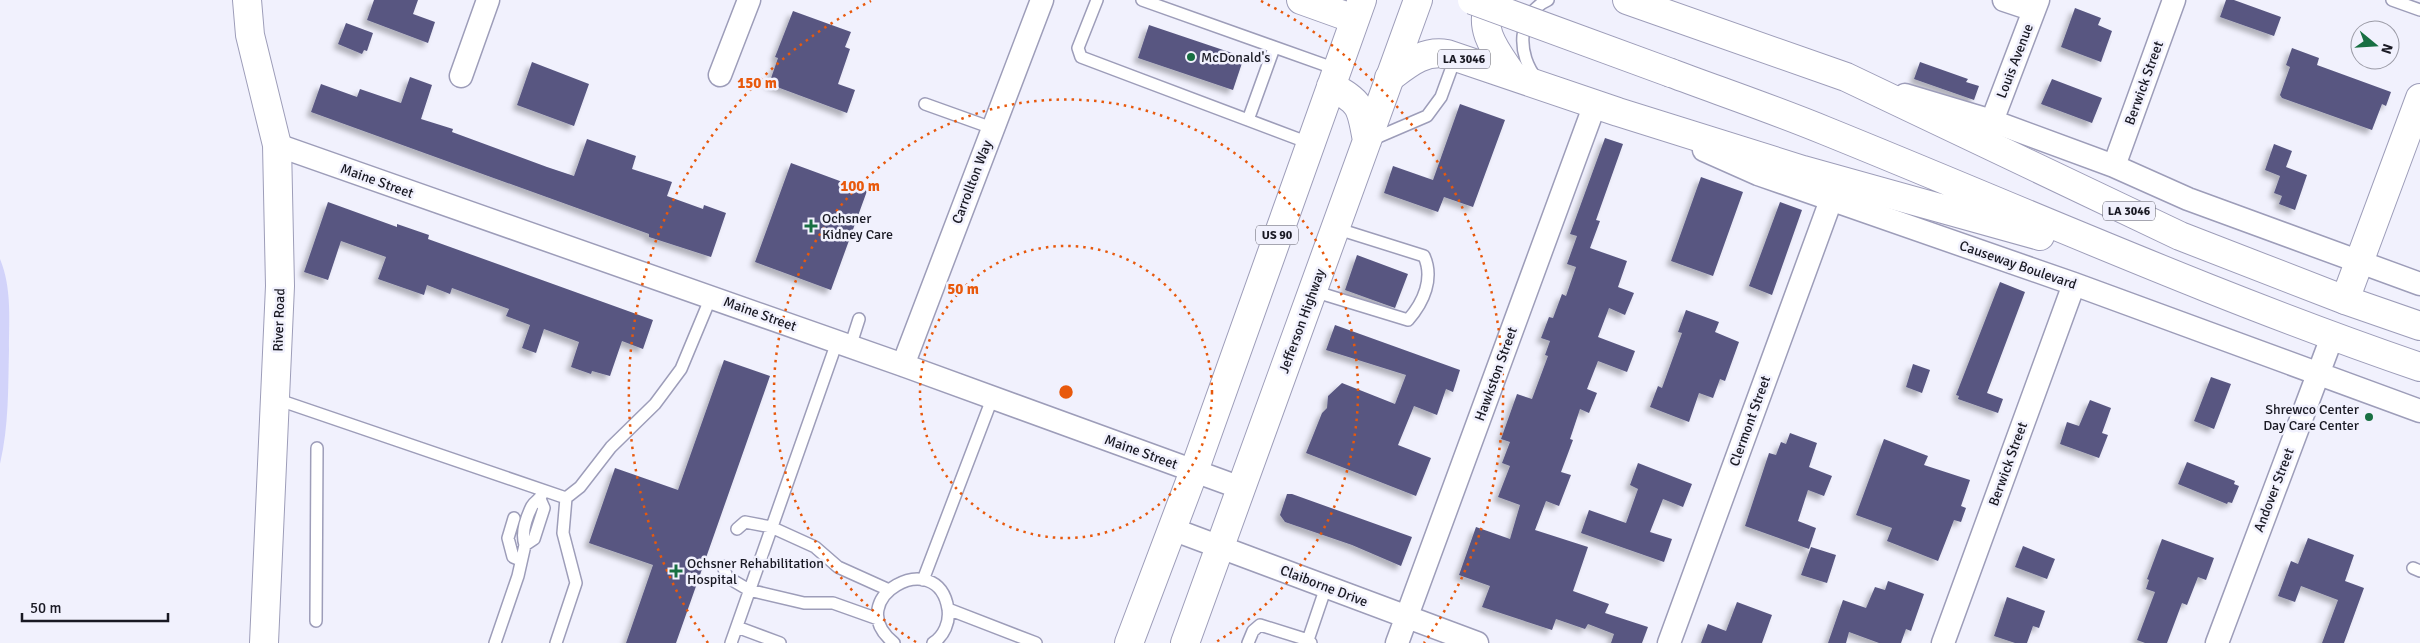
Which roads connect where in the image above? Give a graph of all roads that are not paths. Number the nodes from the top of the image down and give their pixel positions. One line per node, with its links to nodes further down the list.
1 (247, 0): 36 (main road, River Road)
2 (488, 0): 22 (street)
3 (749, 0): 21 (street)
4 (1042, 0): 33 (street, Carrollton Way)
5 (1096, 0): 31 (lane)
6 (1142, 0): 19 (lane)
7 (1301, 0): 17 (main road)
8 (1418, 0): 26 (main road, Jefferson Highway)
9 (1472, 0): 41 (main road, bridge)
10 (1490, 0): 23 (main road)
11 (1548, 0): 27 (lane)
12 (1627, 0): 25 (main road, LA 3046)
13 (2004, 0): 16 (street)
14 (2174, 0): 37 (street, Berwick Street)
15 (2392, 0): 18 (lane)
16 (2036, 5): 32 (street, Louis Avenue)
17 (1358, 10): 24 (main road, US 90)
18 (2420, 10)
19 (1274, 48): 24 (lane); 31 (lane)
20 (1456, 56): 23 (main road, LA 3046); 26 (main road, LA 3046); 34 (lane)
21 (720, 75)
22 (461, 76)
23 (1513, 76): 27 (main road, LA 3046)
24 (1333, 77): 34 (main road); 35 (main road, US 90)
25 (1846, 77): 32 (street); 46 (main road, LA 3046)
26 (1389, 78): 34 (main road, Jefferson Highway)
27 (1543, 85): 30 (main road, LA 3046)
28 (2420, 98): 40 (main road)
29 (925, 104): 33 (lane)
30 (1606, 108): 38 (street, Causeway Boulevard); 41 (main road, LA 3046); 75 (street, Hawkston Street)
31 (1248, 120): 35 (lane)
32 (1992, 121): 37 (street)
33 (992, 128): 51 (street, Carrollton Way)
34 (1367, 141): 39 (main road, Jefferson Highway)
35 (1309, 143): 58 (main road, US 90)
36 (277, 145): 45 (street, Maine Street); 55 (main road, River Road)
37 (2114, 166): 40 (street)
38 (1831, 200): 42 (street, Causeway Boulevard); 94 (street, Clermont Street)
39 (1335, 228): 44 (main road, Jefferson Highway); 44 (lane)
40 (2359, 262): 43 (street); 46 (main road)
41 (2152, 267): 49 (main road, LA 3046)
42 (2074, 284): 53 (street, Causeway Boulevard); 95 (street, Berwick Street)
43 (2420, 284)
44 (1313, 291): 59 (main road, Jefferson Highway)
45 (711, 297): 50 (street, Maine Street); 61 (lane)
46 (2345, 300): 48 (main road, LA 3046)
47 (858, 319): 50 (lane)
48 (2420, 326)
49 (2332, 336): 52 (main road, LA 3046); 53 (street, Andover Street)
50 (843, 344): 51 (street, Maine Street); 63 (lane)
51 (903, 365): 54 (street, Maine Street)
52 (2420, 367)
53 (2318, 373): 56 (street, Causeway Boulevard); 96 (street, Andover Street)
54 (992, 398): 58 (street, Maine Street); 69 (lane)
55 (276, 400): 60 (lane); 81 (main road, River Road)
56 (2420, 411)
57 (317, 448): 77 (lane)
58 (1194, 471): 59 (street, Maine Street); 65 (main road, US 90)
59 (1241, 488): 66 (main road, Jefferson Highway)
60 (542, 495): 61 (lane); 67 (lane)
61 (566, 498): 83 (lane)
62 (514, 518): 67 (lane)
63 (771, 527): 64 (lane); 71 (lane); 72 (lane)
64 (737, 529)
65 (1172, 529): 66 (street, Claiborne Drive); 73 (main road, US 90)
66 (1220, 546): 70 (street, Claiborne Drive); 90 (main road, Jefferson Highway)
67 (520, 560): 82 (lane)
68 (723, 566): 71 (lane)
69 (923, 580): 72 (lane); 74 (lane)
70 (1326, 586): 75 (street, Claiborne Drive); 79 (lane)
71 (750, 590): 76 (lane); 78 (lane)
72 (888, 590): 76 (lane)
73 (1146, 599): 88 (main road, US 90); 89 (main road)
74 (948, 609): 80 (lane); 87 (lane)
75 (1408, 617): 92 (street, Hawkston Street); 93 (street, Claiborne Drive)
76 (878, 619): 86 (lane)
77 (316, 622)
78 (737, 627): 84 (lane); 85 (lane)
79 (1309, 641): 91 (lane)
80 (936, 642)
81 (264, 643)
82 (495, 643)
83 (556, 643)
84 (731, 643)
85 (780, 643)
86 (894, 643)
87 (1036, 643)
88 (1129, 643)
89 (1149, 643)
90 (1185, 643)
91 (1248, 643)
92 (1397, 643)
93 (1476, 643)
94 (1669, 643)
95 (1942, 643)
96 (2217, 643)

